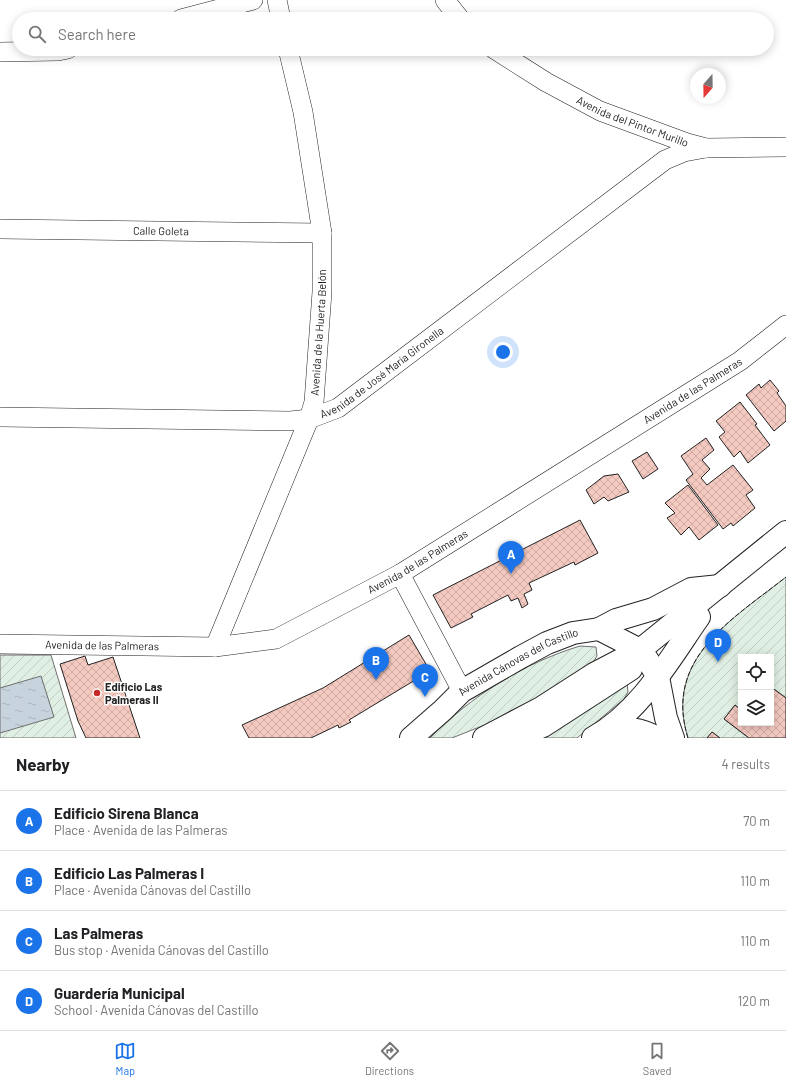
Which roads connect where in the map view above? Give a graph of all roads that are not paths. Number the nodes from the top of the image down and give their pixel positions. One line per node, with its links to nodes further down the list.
1 (253, 0): 4 (street)
2 (277, 0): 5 (street)
3 (445, 0): 6 (street)
4 (208, 12)
5 (280, 12)
6 (454, 12)
7 (0, 52): 8 (street)
8 (12, 52)
9 (290, 56): 14 (street, Avenida de la Huerta Belón)
10 (505, 56): 12 (street, Avenida del Pintor Murillo)
11 (786, 146): 12 (street, Avenida del Pintor Murillo)
12 (706, 148): 17 (street, Avenida de José María Gironella)
13 (0, 229): 14 (street, Calle Goleta)
14 (322, 233): 17 (street, Avenida de la Huerta Belón)
15 (786, 325): 20 (street, Avenida de las Palmeras)
16 (0, 417): 17 (street, Avenida de José María Gironella)
17 (309, 419): 24 (street, Avenida de la Huerta Belón)
18 (786, 532): 21 (main road)
19 (786, 548): 25 (main road)
20 (400, 574): 24 (street, Avenida de las Palmeras); 26 (street)
21 (720, 586): 22 (main road, Avenida Cánovas del Castillo); 25 (main road)
22 (599, 629): 25 (main road); 26 (main road, Avenida Cánovas del Castillo)
23 (0, 644): 24 (street, Avenida de las Palmeras)
24 (215, 647)
25 (648, 662): 27 (main road); 29 (main road); 30 (main road); 32 (main road)
26 (462, 691): 28 (main road, Avenida Cánovas del Castillo)
27 (600, 734): 31 (main road)
28 (411, 738)
29 (484, 738)
30 (515, 738)
31 (657, 738)
32 (673, 738)

